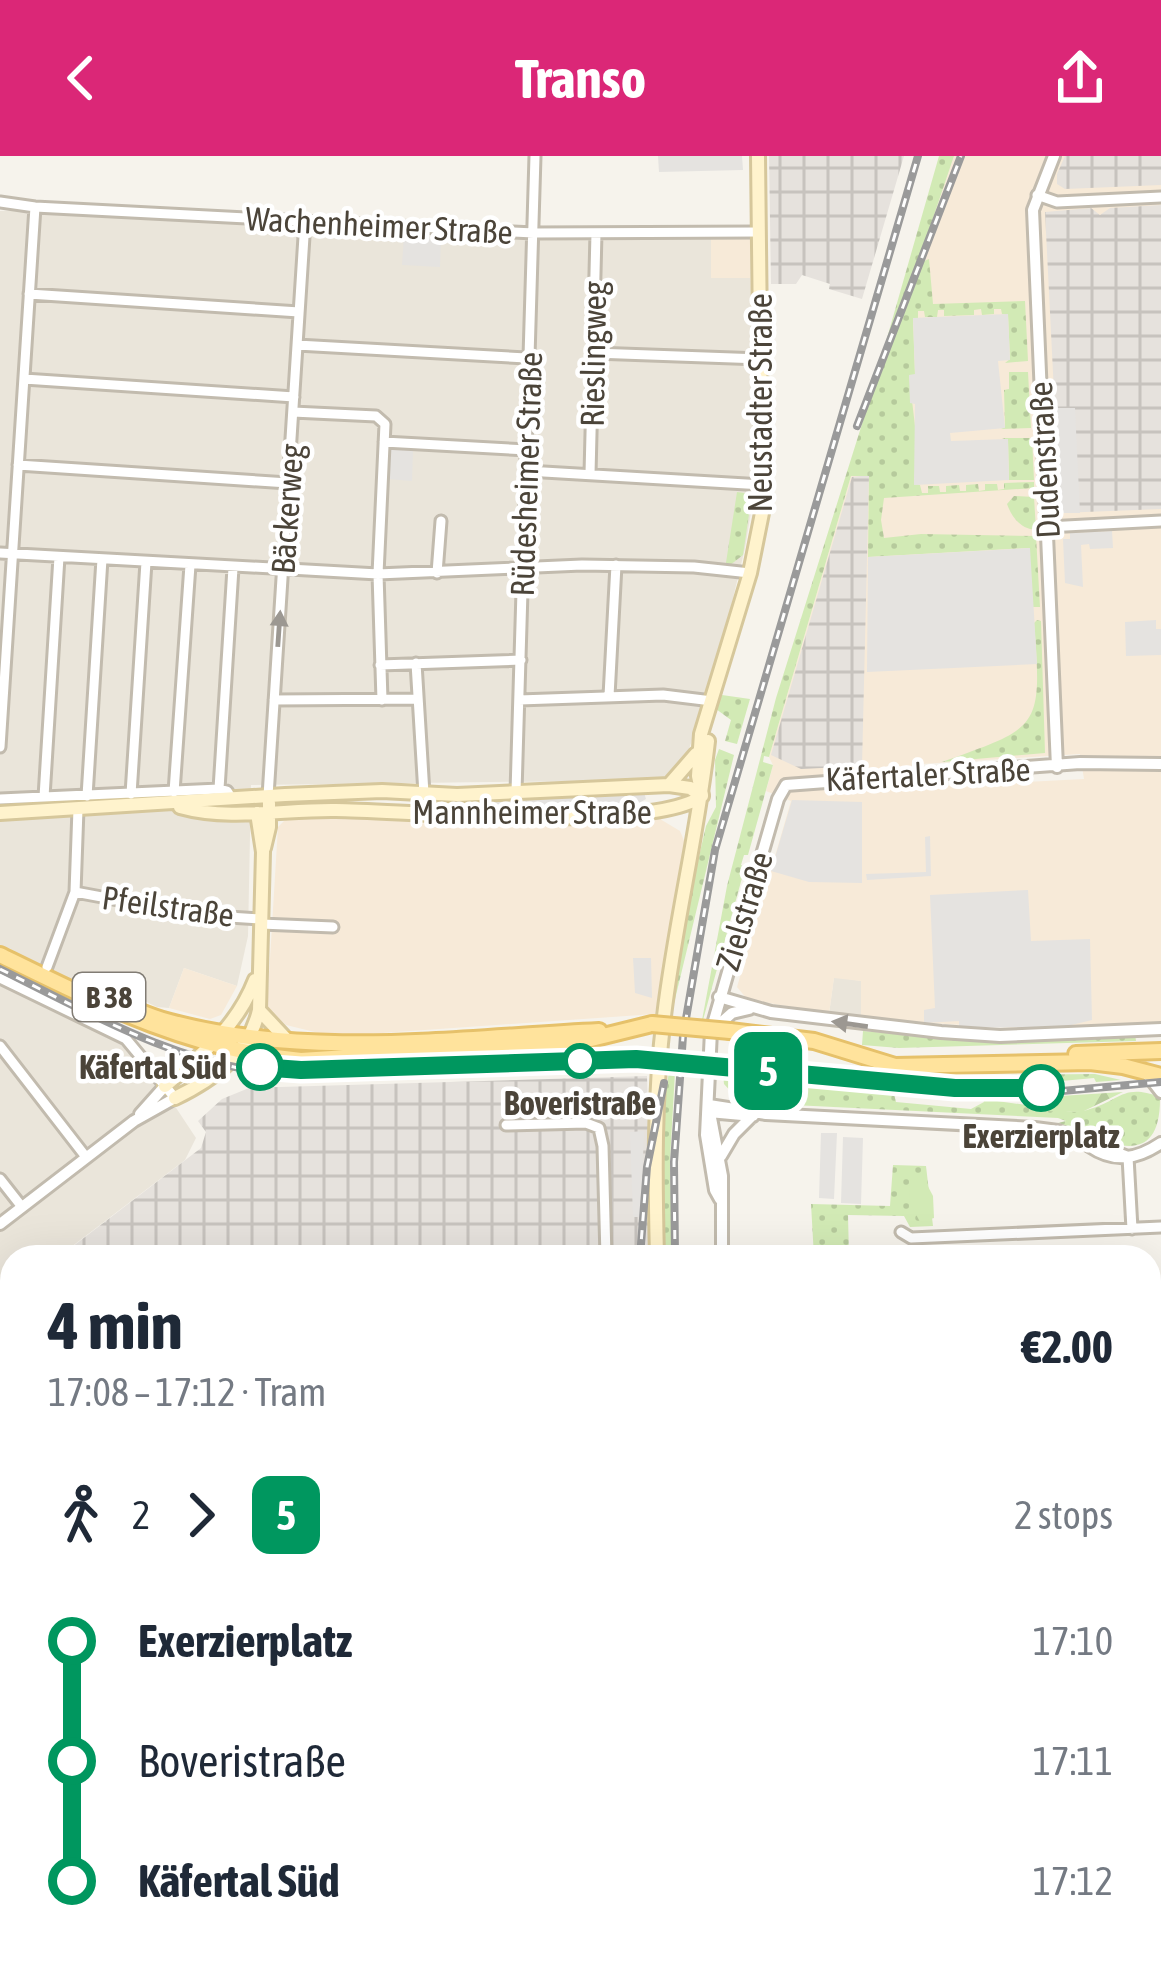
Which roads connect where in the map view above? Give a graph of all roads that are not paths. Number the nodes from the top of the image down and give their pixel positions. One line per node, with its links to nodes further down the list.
1 (535, 156): 10 (street, Rüdesheimer Straße)
2 (758, 156): 9 (main road, Neustadter Straße)
3 (1054, 156): 4 (street, Dudenstraße)
4 (1037, 195): 5 (street); 30 (street, Dudenstraße)
5 (1161, 197)
6 (0, 202): 7 (street, Wachenheimer Straße)
7 (35, 207): 8 (street, Wachenheimer Straße); 12 (street)
8 (305, 221): 10 (street, Wachenheimer Straße); 13 (street, Bäckerweg)
9 (759, 232): 11 (street, Wachenheimer Straße); 17 (main road, Neustadter Straße)
10 (534, 233): 11 (street, Wachenheimer Straße); 22 (street, Rüdesheimer Straße)
11 (596, 233): 15 (street, Rieslingweg)
12 (29, 294): 13 (street); 18 (street)
13 (299, 312): 14 (street, Bäckerweg)
14 (297, 345): 16 (street); 19 (street, Bäckerweg)
15 (594, 353): 17 (street); 25 (street, Rieslingweg)
16 (526, 358)
17 (761, 359): 27 (main road, Neustadter Straße)
18 (24, 380): 19 (street); 23 (street)
19 (294, 398): 20 (street, Bäckerweg)
20 (293, 412): 21 (street); 26 (street, Bäckerweg)
21 (384, 442): 22 (street); 43 (street)
22 (527, 450): 24 (street, Rüdesheimer Straße)
23 (18, 465): 26 (street); 32 (street)
24 (526, 471): 25 (street); 39 (street, Rüdesheimer Straße)
25 (590, 474): 27 (street)
26 (288, 483): 40 (street, Bäckerweg)
27 (764, 485): 42 (main road, Neustadter Straße)
28 (441, 520): 41 (street)
29 (1161, 521): 30 (street)
30 (1046, 527): 57 (street, Dudenstraße)
31 (0, 553): 32 (street)
32 (13, 554): 33 (street); 54 (street)
33 (59, 556): 34 (street); 68 (street)
34 (102, 560): 35 (street); 65 (street)
35 (146, 562): 36 (street); 64 (street)
36 (190, 565): 38 (street); 70 (street)
37 (616, 565): 39 (street); 42 (street); 47 (street)
38 (233, 568): 40 (street); 60 (street)
39 (524, 568): 41 (street); 44 (street, Rüdesheimer Straße)
40 (283, 572): 43 (street); 49 (street, Bäckerweg, one-way to 40)
41 (437, 572): 43 (street)
42 (750, 573): 52 (main road, Neustadter Straße)
43 (379, 574): 46 (street)
44 (520, 661): 45 (street); 51 (street, Rüdesheimer Straße)
45 (416, 663): 46 (street); 48 (street)
46 (380, 665): 50 (street)
47 (609, 696): 51 (street); 52 (street)
48 (418, 699): 50 (street); 63 (street)
49 (274, 700): 50 (street); 66 (street, Bäckerweg)
50 (382, 700)
51 (519, 700): 62 (street, Rüdesheimer Straße)
52 (712, 700): 53 (main road, Neustadter Straße)
53 (708, 716): 55 (main road, Neustadter Straße); 67 (main road, Neustadter Straße)
54 (0, 747)
55 (698, 752): 58 (main road); 67 (main road, Neustadter Straße)
56 (1161, 764): 57 (street, Käfertaler Straße)
57 (1063, 767): 59 (street, Käfertaler Straße)
58 (669, 785): 62 (main road, Mannheimer Straße); 67 (main road, Mannheimer Straße); 72 (main road)
59 (786, 785): 88 (street, Zielstraße)
60 (219, 789): 70 (street, Mannheimer Straße); 71 (street)
61 (382, 791): 63 (main road, Mannheimer Straße); 66 (main road, Mannheimer Straße); 74 (main road)
62 (516, 792): 63 (main road, Mannheimer Straße)
63 (419, 793): 76 (main road)
64 (131, 794): 65 (street, Mannheimer Straße); 70 (street, Mannheimer Straße)
65 (87, 796): 68 (street, Mannheimer Straße)
66 (268, 796): 71 (main road, Mannheimer Straße); 73 (main road)
67 (702, 796): 72 (main road, Mannheimer Straße); 79 (main road)
68 (44, 797): 69 (street, Mannheimer Straße)
69 (0, 799)
70 (174, 799): 71 (main road, Mannheimer Straße); 77 (main road, Mannheimer Straße); 78 (main road, Mannheimer Straße)
71 (232, 799): 77 (main road)
72 (668, 811): 76 (main road, Mannheimer Straße); 79 (main road)
73 (263, 812): 74 (main road, Mannheimer Straße); 77 (main road, Mannheimer Straße); 81 (main road)
74 (380, 812): 76 (main road, Mannheimer Straße)
75 (0, 813): 78 (main road, Mannheimer Straße)
76 (401, 813)
77 (226, 814)
78 (78, 815): 80 (street)
79 (698, 831): 125 (main road)
80 (75, 892): 81 (street, Pfeilstraße); 85 (street)
81 (261, 921): 82 (street, Pfeilstraße); 86 (main road)
82 (333, 927)
83 (0, 944): 85 (main road, B 38)
84 (0, 955): 97 (main road, B 38)
85 (48, 964): 96 (main road, B 38)
86 (257, 973): 90 (main road); 96 (main road)
87 (0, 978): 105 (street)
88 (718, 1000): 89 (street); 92 (street); 95 (street, Zielstraße)
89 (751, 1009): 92 (street); 94 (street, one-way to 89)
90 (259, 1010): 96 (main road); 98 (main road)
91 (652, 1022): 92 (main road, B 38, bridge); 98 (main road, B 38); 100 (main road, B 38)
92 (731, 1024): 95 (street); 101 (main road, B 38); 103 (main road, B 38)
93 (1161, 1029): 94 (street)
94 (1124, 1030): 101 (street)
95 (711, 1031): 108 (street, Zielstraße)
96 (239, 1034): 98 (main road, B 38); 100 (main road); 100 (main road)
97 (184, 1038): 100 (main road, B 38); 102 (main road)
98 (288, 1041)
99 (0, 1046): 114 (street)
100 (228, 1050): 102 (main road); 107 (main road)
101 (1156, 1051)
102 (196, 1060): 105 (main road)
103 (1144, 1072): 104 (main road, B 38); 106 (street)
104 (1161, 1076)
105 (165, 1085): 107 (street); 111 (street)
106 (1161, 1092)
107 (175, 1098): 111 (street)
108 (709, 1109): 109 (street); 110 (street); 116 (street, Zielstraße); 118 (street, Zielstraße)
109 (766, 1114): 110 (street); 115 (street)
110 (751, 1117): 116 (street)
111 (134, 1121): 114 (street)
112 (506, 1124): 124 (street)
113 (1161, 1143): 115 (street)
114 (86, 1157): 119 (street)
115 (1129, 1157): 122 (street)
116 (720, 1159): 118 (street, Zielstraße)
117 (0, 1178): 119 (street)
118 (720, 1198): 126 (street, Zielstraße)
119 (22, 1208): 120 (street)
120 (0, 1224)
121 (1161, 1227): 122 (street)
122 (1132, 1229): 123 (street)
123 (902, 1232)
124 (605, 1245)
125 (657, 1245)
126 (722, 1245)

